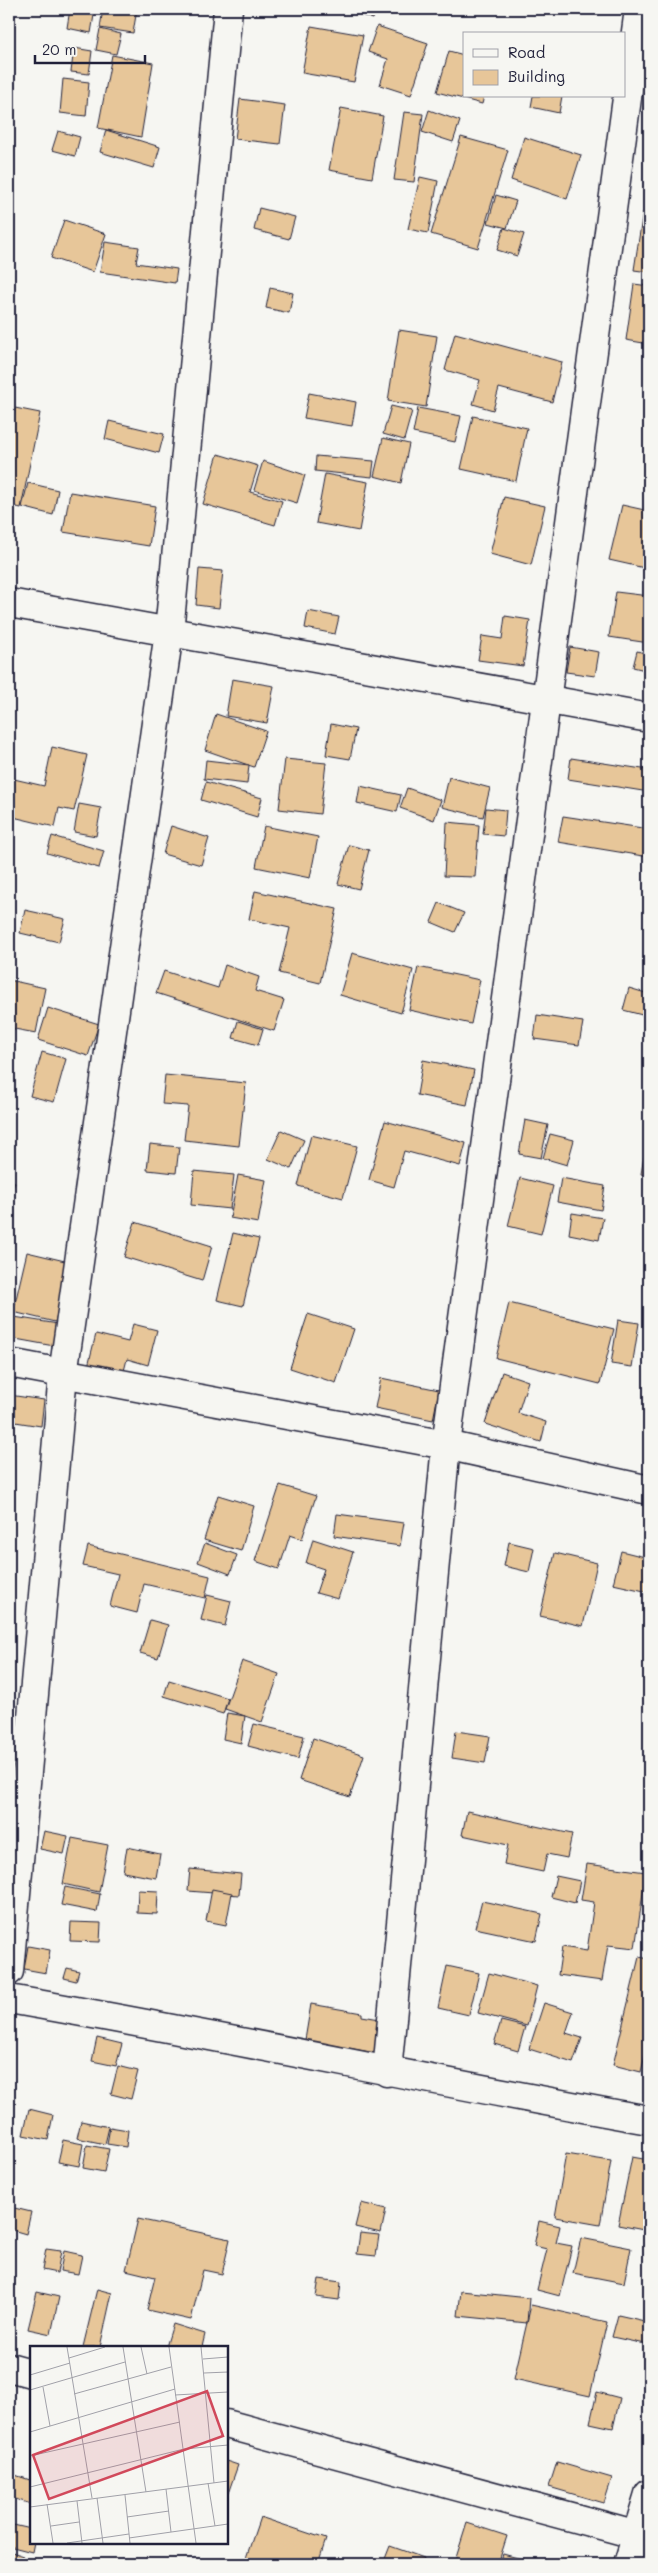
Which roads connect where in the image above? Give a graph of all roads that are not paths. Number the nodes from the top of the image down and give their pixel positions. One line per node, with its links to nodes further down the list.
1 (228, 9): 4 (street)
2 (639, 9): 5 (street)
3 (9, 603): 4 (street)
4 (169, 632): 5 (street); 8 (street)
5 (546, 701): 6 (street); 9 (street)
6 (649, 718)
7 (9, 1364): 8 (street)
8 (63, 1374): 9 (street); 11 (street)
9 (446, 1445): 10 (street); 13 (street)
10 (649, 1490)
11 (9, 1971)
12 (9, 1998): 13 (street)
13 (387, 2072): 14 (street)
14 (649, 2120)
15 (9, 2367): 16 (street)
16 (30, 2373)
17 (228, 2425): 19 (street)
18 (649, 2494): 19 (street)
19 (644, 2536): 20 (street)
20 (628, 2564)

